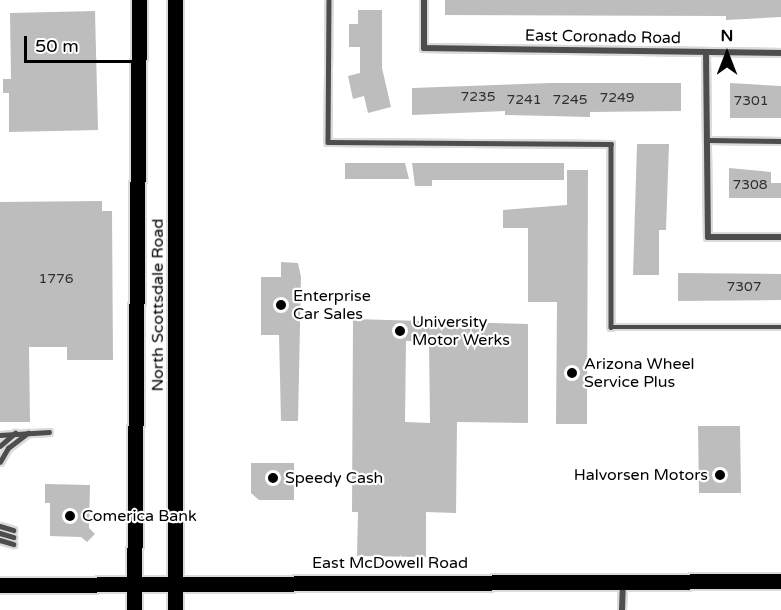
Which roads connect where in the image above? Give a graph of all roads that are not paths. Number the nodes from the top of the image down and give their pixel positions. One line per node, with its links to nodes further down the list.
1 (139, 0): 25 (main road, North Scottsdale Road)
2 (176, 0): 26 (main road, North Scottsdale Road)
3 (329, 0): 10 (lane)
4 (424, 0): 5 (street, East Coronado Road)
5 (706, 52): 6 (street, East Coronado Road); 7 (street)
6 (781, 53)
7 (707, 140): 8 (lane); 9 (street)
8 (781, 141)
9 (781, 237)
10 (781, 327)
11 (18, 432): 12 (lane); 14 (lane); 15 (lane)
12 (30, 432): 13 (lane); 16 (lane)
13 (49, 432)
14 (0, 435)
15 (0, 446)
16 (0, 462)
17 (0, 526): 18 (lane)
18 (13, 530)
19 (0, 533): 20 (lane)
20 (13, 537)
21 (0, 540): 22 (lane)
22 (13, 544)
23 (623, 581): 24 (main road, East McDowell Road); 26 (main road, East McDowell Road); 30 (street)
24 (781, 581)
25 (134, 583): 26 (main road, East McDowell Road); 27 (main road, East McDowell Road); 28 (main road, North Scottsdale Road)
26 (176, 583): 29 (main road, North Scottsdale Road)
27 (0, 585)
28 (134, 610)
29 (175, 610)
30 (622, 610)

